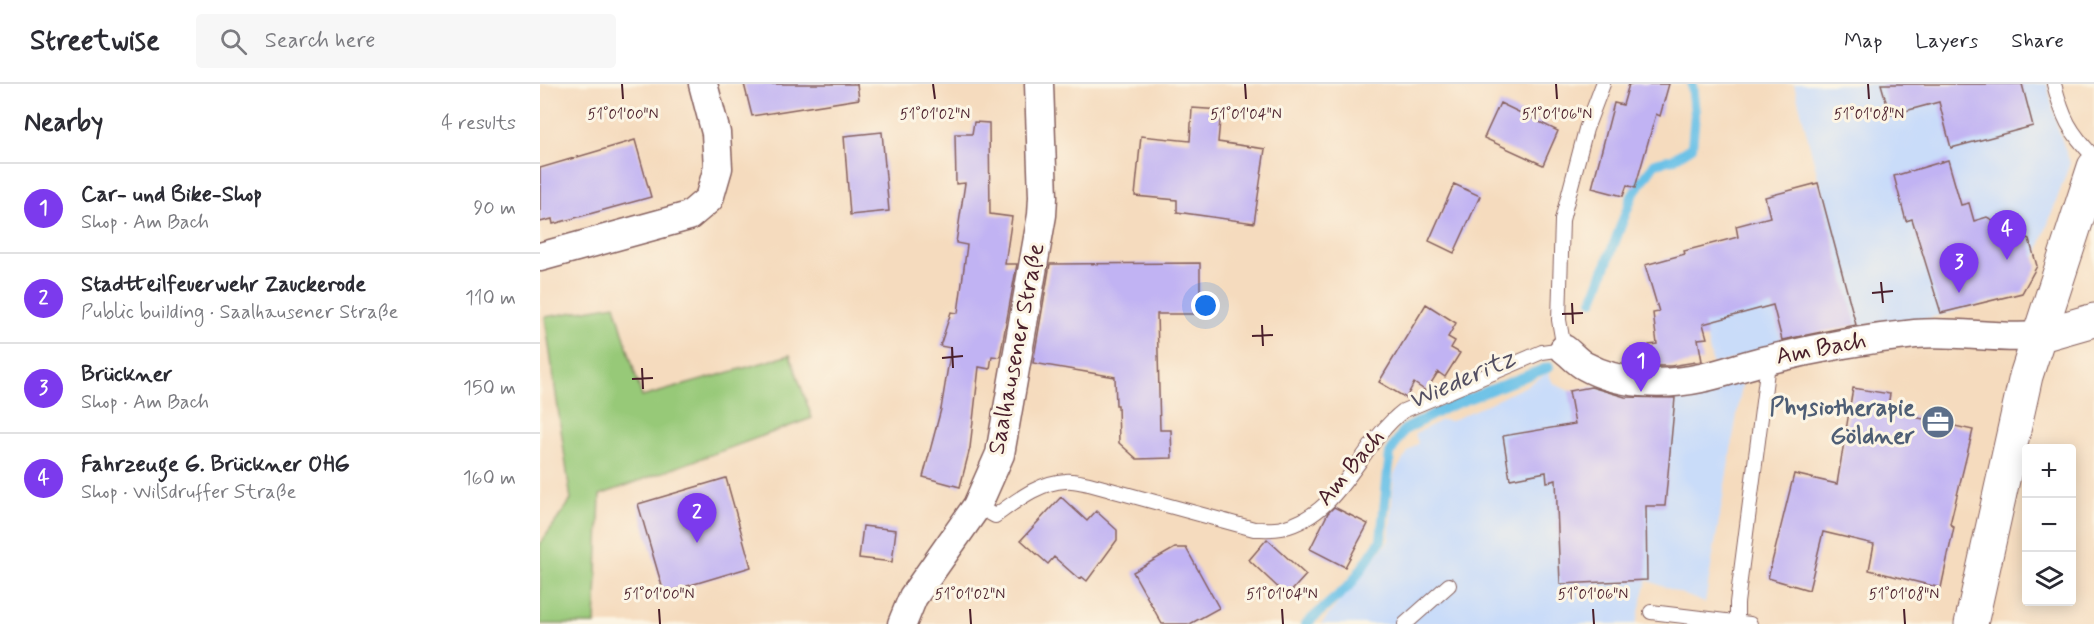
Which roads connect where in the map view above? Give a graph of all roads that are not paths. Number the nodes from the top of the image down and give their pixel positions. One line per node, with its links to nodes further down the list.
1 (703, 84): 7 (street)
2 (1039, 84): 12 (street, Saalhausener Straße)
3 (1603, 84): 10 (lane)
4 (2054, 84): 5 (lane)
5 (2094, 157)
6 (2094, 167): 9 (main road)
7 (540, 257)
8 (2094, 320): 9 (main road)
9 (2038, 336): 10 (street, Am Bach); 18 (main road)
10 (1564, 349): 12 (lane, Am Bach)
11 (1767, 371): 15 (lane)
12 (977, 506): 16 (street, Saalhausener Straße)
13 (1449, 585): 17 (lane)
14 (1651, 612): 15 (lane)
15 (1744, 623)
16 (902, 624)
17 (1405, 624)
18 (1971, 624)

